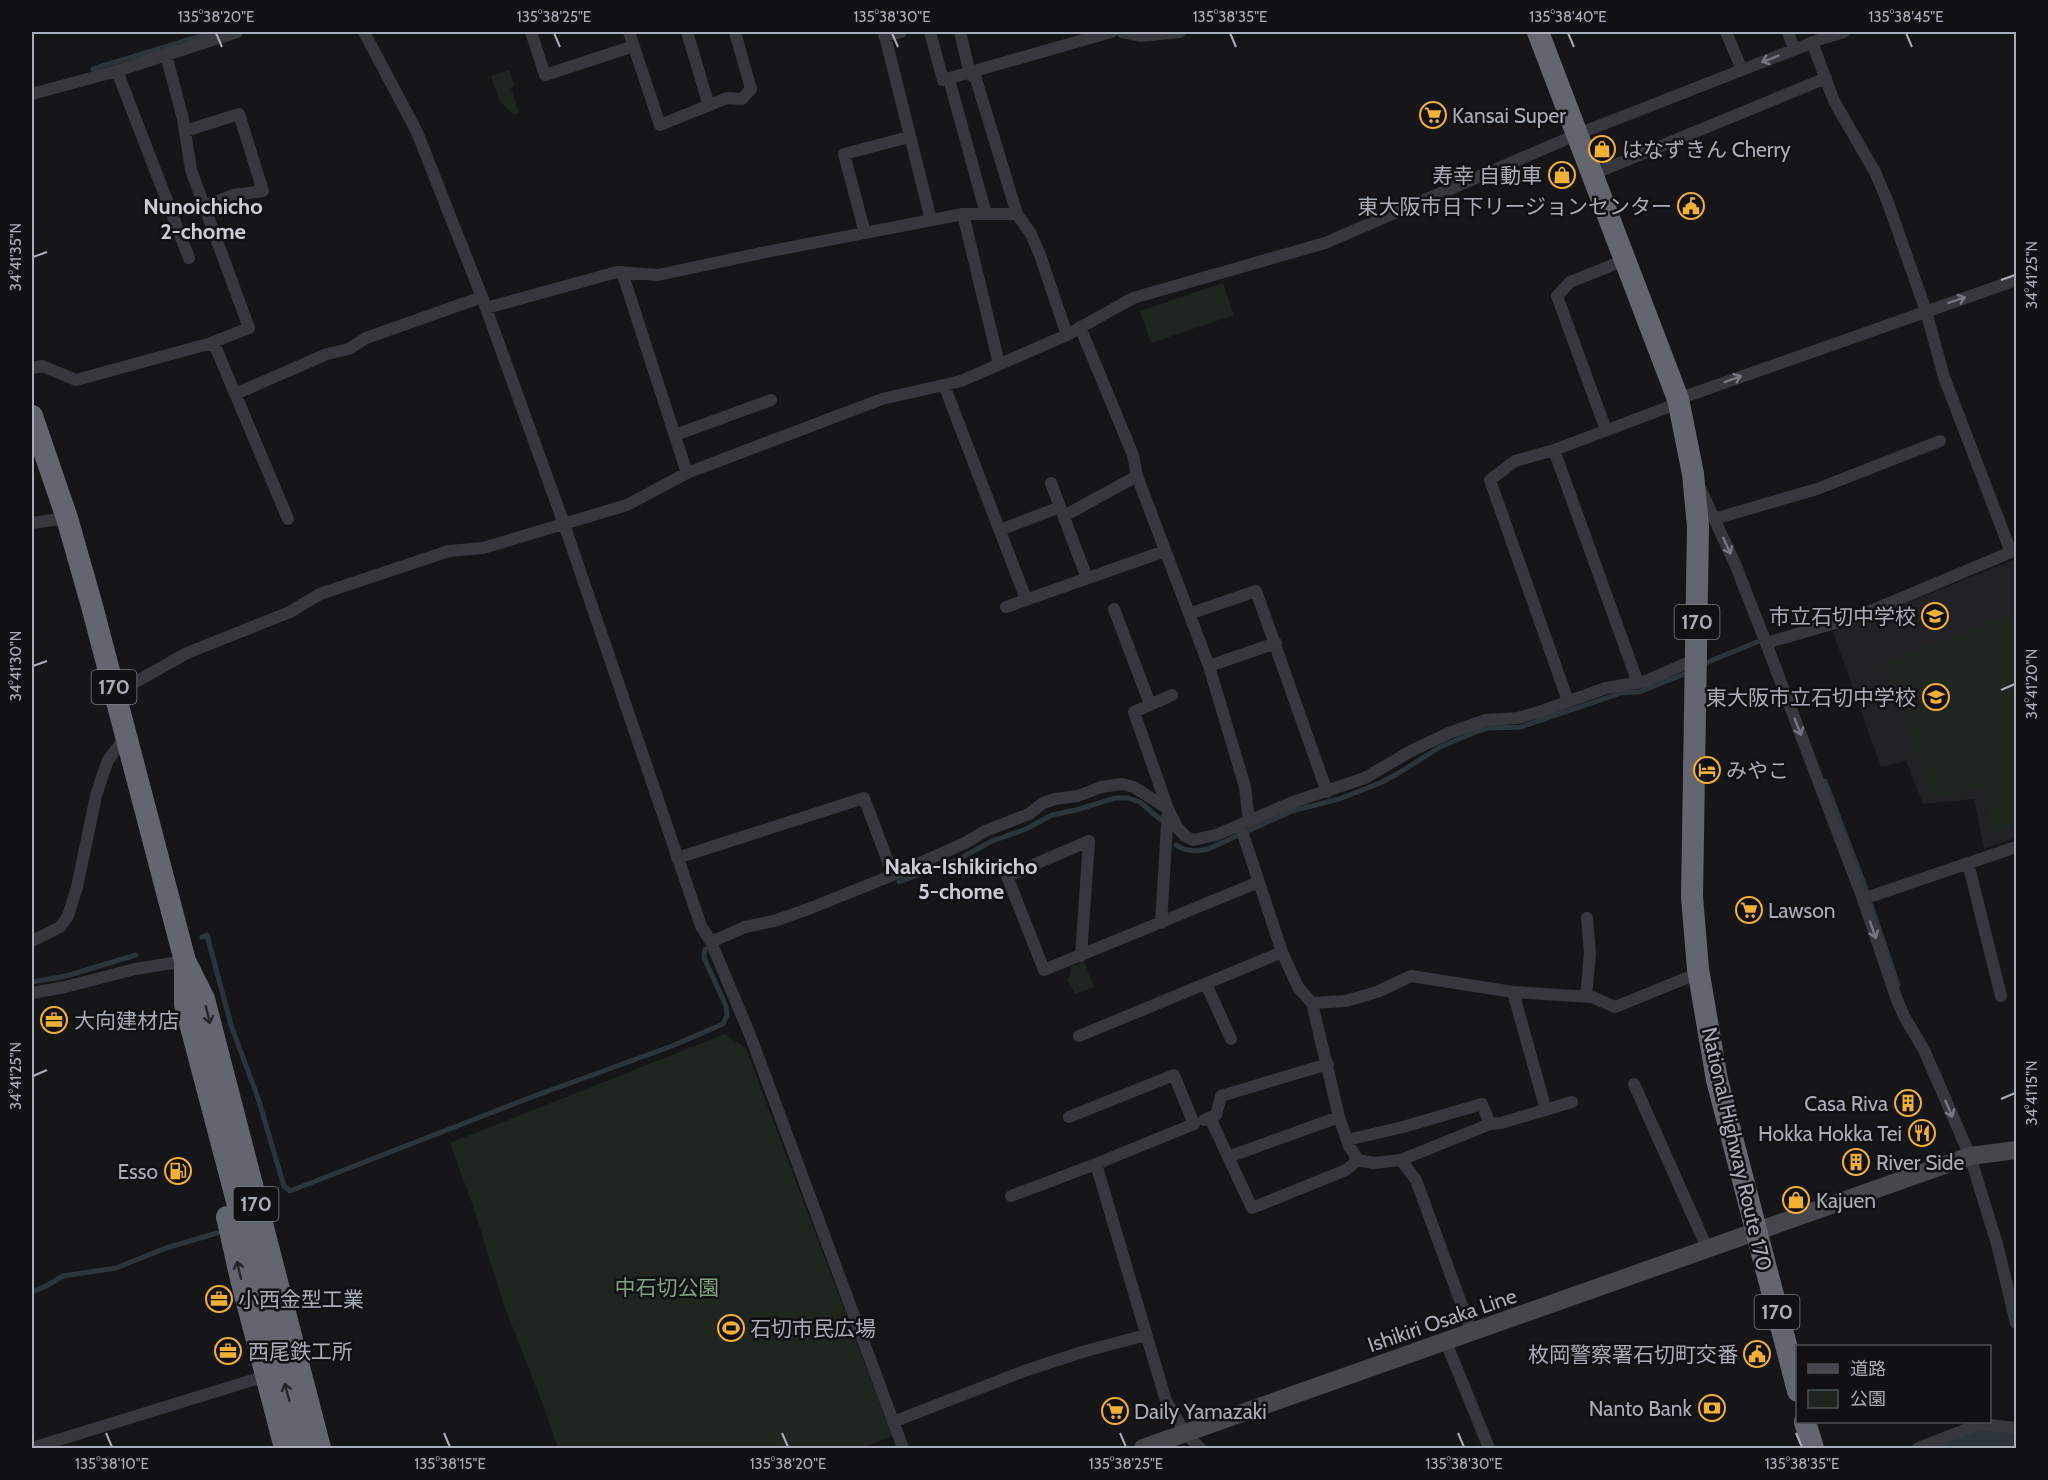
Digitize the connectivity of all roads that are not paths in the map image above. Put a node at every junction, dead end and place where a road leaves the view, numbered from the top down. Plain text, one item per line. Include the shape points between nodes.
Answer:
1 (237, 32) edge
2 (364, 32) edge
3 (531, 32) edge
4 (629, 32) edge
5 (687, 32) edge
6 (735, 32) edge
7 (901, 32) edge
8 (930, 32) edge
9 (960, 32) edge
10 (1111, 32) edge
11 (1122, 32) edge
12 (1180, 32) edge
13 (1538, 32) edge
14 (1726, 32) edge
15 (1788, 32) edge
16 (1844, 32) edge
17 (884, 34) edge
18 (1819, 37) edge
19 (634, 46) junction
20 (1794, 49) junction
21 (166, 55) junction
22 (117, 70) junction
23 (1742, 70) junction
24 (970, 74) junction
25 (1826, 78) junction
26 (949, 79) junction
27 (32, 92) edge
28 (709, 106) junction
29 (185, 131) junction
30 (1578, 134) junction
31 (909, 137) junction
32 (1593, 174) junction
33 (204, 206) junction
34 (963, 214) junction
35 (986, 214) junction
36 (1017, 214) junction
37 (931, 220) junction
38 (865, 233) junction
39 (189, 258) dead end
40 (1625, 260) junction
41 (622, 272) junction
42 (2016, 280) edge
43 (484, 302) junction
44 (1926, 311) junction
45 (1080, 327) junction
46 (1067, 335) junction
47 (207, 344) junction
48 (999, 364) junction
49 (32, 368) edge
50 (944, 385) junction
51 (235, 394) junction
52 (771, 400) dead end
53 (1679, 401) junction
54 (32, 416) edge
55 (1606, 430) junction
56 (675, 435) junction
57 (1940, 441) dead end
58 (1554, 450) junction
59 (687, 473) junction
60 (1693, 474) junction
61 (1137, 476) junction
62 (1051, 483) dead end
63 (1062, 512) junction
64 (67, 518) junction
65 (288, 519) dead end
66 (1714, 519) junction
67 (32, 524) edge
68 (564, 524) junction
69 (1000, 530) junction
70 (1165, 551) junction
71 (2014, 551) edge
72 (1087, 578) junction
73 (1026, 599) junction
74 (1006, 608) dead end
75 (1114, 609) dead end
76 (1189, 614) junction
77 (1276, 643) junction
78 (1766, 643) junction
79 (1696, 659) junction
80 (1209, 666) junction
81 (1638, 683) junction
82 (1172, 695) dead end
83 (118, 700) junction
84 (1568, 700) junction
85 (1150, 704) junction
86 (127, 737) junction
87 (1327, 792) junction
88 (1168, 809) junction
89 (1244, 828) junction
90 (2016, 847) edge
91 (677, 858) junction
92 (1968, 863) junction
93 (893, 875) junction
94 (1259, 882) junction
95 (1863, 899) junction
96 (1587, 918) dead end
97 (1161, 922) junction
98 (32, 940) edge
99 (711, 942) junction
100 (1282, 952) junction
101 (1081, 956) junction
102 (185, 961) junction
103 (1699, 973) junction
104 (1206, 984) junction
105 (1514, 992) junction
106 (32, 993) edge
107 (2001, 996) dead end
108 (1586, 997) junction
109 (1312, 1003) junction
110 (1079, 1036) dead end
111 (194, 1038) junction
112 (1231, 1039) dead end
113 (219, 1057) junction
114 (1328, 1064) junction
115 (1634, 1084) dead end
116 (1572, 1102) dead end
117 (1546, 1110) junction
118 (1069, 1117) dead end
119 (1339, 1117) junction
120 (1210, 1118) junction
121 (1194, 1124) junction
122 (1490, 1124) junction
123 (1347, 1140) junction
124 (2016, 1150) edge
125 (1970, 1156) junction
126 (1228, 1157) junction
127 (1358, 1160) junction
128 (1401, 1160) junction
129 (1096, 1164) junction
130 (1011, 1196) dead end
131 (1757, 1233) junction
132 (1708, 1250) junction
133 (2016, 1323) edge
134 (1472, 1333) junction
135 (1146, 1335) junction
136 (1446, 1342) junction
137 (266, 1376) junction
138 (1796, 1387) edge
139 (893, 1422) junction
140 (1806, 1423) edge
141 (2016, 1428) edge
142 (1186, 1434) junction
143 (32, 1448) edge
144 (285, 1449) edge
145 (302, 1449) edge
146 (320, 1449) edge
147 (335, 1449) edge
148 (903, 1449) edge
149 (1143, 1449) edge
150 (1200, 1449) edge
151 (1489, 1449) edge
152 (1812, 1449) edge
153 (1918, 1449) edge

1 - 21 street
2 - 43 street via 417,132
3 - 19 street via 545,75
4 - 19 street
5 - 28 street
6 - 28 street via 751,89 742,99 727,98
7 - 17 street
8 - 26 street via 943,80
9 - 24 street
10 - 24 street
11 - 12 street via 1140,36
13 - 30 highway, National Highway Route 170 / 170
14 - 23 street
15 - 20 street
16 - 18 street
17 - 31 street
18 - 20 street
18 - 25 street
19 - 28 street via 660,125
20 -> 23 street
21 - 22 street
21 - 29 street
22 - 27 street
22 - 39 street
23 - 30 street
24 - 26 street
24 - 36 street via 976,78
25 - 32 street
25 - 44 street via 1834,101 1875,172
26 - 35 street
29 - 33 street via 191,170
29 - 33 street via 239,114 263,190 232,195
30 - 32 highway, National Highway Route 170 / 170
30 - 45 street via 1326,243 1134,298
31 - 37 street
31 - 38 street via 844,154
32 - 40 highway, National Highway Route 170 / 170
33 - 47 street via 249,327
34 - 35 street
34 - 37 street
34 - 48 street
35 - 36 street
36 - 46 street via 1040,255
37 - 38 street
38 - 41 street via 658,275
40 - 53 highway, National Highway Route 170 / 170
40 - 55 street via 1570,282 1557,296
41 - 43 street
41 - 56 street
44 -> 42 street
43 - 51 street via 366,338 349,349 327,354
43 - 68 street
53 -> 44 street
44 - 71 street via 1944,377
45 - 46 street
45 - 61 street via 1133,455
46 - 48 street
47 - 49 street via 76,380 42,366
47 - 51 street via 215,346
48 - 50 street
50 - 59 street via 882,399
50 - 69 street
51 - 65 street
52 - 56 street
53 - 55 street
53 - 60 highway, National Highway Route 170 / 170
54 - 64 highway, 170
55 - 58 street
56 - 59 street
57 - 66 street via 1817,489
58 - 81 street
58 - 84 street via 1515,461 1490,480
59 - 68 street via 627,505
60 - 66 street
60 - 79 highway, National Highway Route 170 / 170 via 1698,526
61 - 63 street
61 - 70 street
62 - 63 street
63 - 69 street
63 - 72 street
64 - 67 street
64 - 83 highway, 170
66 -> 78 street
68 - 83 street via 483,548 449,551 320,594 290,612 187,653 132,684
68 - 91 street
69 - 73 street
70 - 72 street
70 - 76 street
71 - 78 street via 1856,617
72 - 73 street
73 - 74 street
75 - 85 street
76 - 77 street via 1256,591
76 - 80 street
77 - 80 street
77 - 87 street
78 -> 95 street
79 - 81 street
79 - 103 highway, National Highway Route 170 / 170 via 1692,897
80 - 89 street via 1245,787
81 - 84 street
82 - 85 street
83 - 86 highway, 170
84 - 87 street via 1518,718 1486,720 1449,733 1365,778
85 - 88 street via 1134,712
86 - 98 street via 108,760 99,787 68,916 60,927
86 - 102 highway, 170
87 - 89 street via 1293,802
88 - 89 street via 1177,827 1193,840
88 - 93 street via 1134,787 1101,787 1043,803
88 - 97 street
89 - 94 street
90 - 92 street
91 - 93 street via 864,798
91 - 99 street via 701,926
92 - 95 street
92 - 107 street
93 - 99 street
94 - 97 street
94 - 100 street
95 -> 125 street via 1897,1000 1924,1050
96 - 108 street via 1590,953
97 - 101 street
99 - 139 street via 750,1035
100 - 104 street
100 - 109 street via 1298,987
101 - 101 street via 1044,970 1007,876 1089,841
102 - 106 street
102 - 111 highway, 170 via 185,1004
102 -> 113 highway, 170 via 204,999
103 - 108 street via 1615,1008
103 - 131 highway, National Highway Route 170 / 170 via 1717,1080
104 - 110 street
104 - 112 street
105 - 108 street
105 - 109 street via 1411,976 1346,1001
105 - 117 street
109 - 114 street
137 -> 111 highway via 205,1130
145 -> 111 highway, 170
113 - 146 highway, 170
113 - 147 highway via 252,1136
114 - 119 street
114 - 120 street via 1221,1096 1216,1115
115 - 132 street
116 - 117 street
117 - 122 street
118 - 121 street via 1174,1075
119 - 123 street
119 - 126 street
120 - 121 street
120 - 126 street
121 - 129 street
122 - 123 street via 1482,1104
122 - 128 street
123 - 127 street
124 - 125 main road, Ishikiri Osaka Line
125 - 131 main road, Ishikiri Osaka Line
125 - 133 street
126 - 127 street via 1252,1208 1346,1170
127 - 128 street
128 - 134 street via 1416,1180
129 - 130 street
129 - 135 street
131 - 132 main road, Ishikiri Osaka Line
131 - 138 highway, National Highway Route 170 / 170
132 - 134 main road, Ishikiri Osaka Line
134 - 136 main road, Ishikiri Osaka Line
135 - 139 street via 1024,1371
135 - 142 street via 1166,1401
136 - 142 main road, Ishikiri Osaka Line
136 - 151 street
137 - 143 street
137 - 144 highway
139 - 148 street
140 - 152 highway
141 - 153 street via 1980,1424
142 - 149 main road, Ishikiri Osaka Line
142 - 150 street

